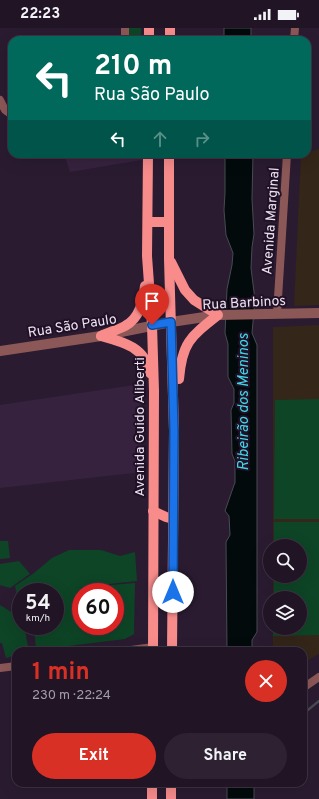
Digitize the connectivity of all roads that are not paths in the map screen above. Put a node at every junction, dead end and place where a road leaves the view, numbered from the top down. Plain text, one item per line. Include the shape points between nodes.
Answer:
1 (0, 100) edge
2 (8, 112) edge
3 (148, 158) edge
4 (170, 158) edge
5 (287, 158) edge
6 (148, 222) junction
7 (169, 222) junction
8 (147, 256) junction
9 (169, 259) junction
10 (319, 313) edge
11 (277, 314) junction
12 (220, 315) junction
13 (171, 322) junction
14 (152, 325) junction
15 (101, 336) junction
16 (0, 351) edge
17 (154, 391) junction
18 (174, 431) junction
19 (154, 511) junction
20 (174, 519) junction
21 (153, 647) edge
22 (172, 647) edge
23 (12, 666) edge
24 (0, 668) edge
25 (319, 677) edge
26 (307, 685) edge
27 (152, 787) edge
28 (172, 787) edge
29 (152, 799) edge
30 (171, 799) edge

1 - 2 street
3 - 6 main road, Avenida Guido Aliberti
4 - 7 main road
5 - 11 street, Avenida Marginal
6 - 7 main road
6 - 8 main road, Avenida Guido Aliberti
7 - 9 main road
8 - 14 main road, Avenida Guido Aliberti
8 - 15 main road via 144,297 140,310 126,325
9 - 12 main road via 185,290 194,300
9 - 13 main road
10 - 11 street, Rua Barbinos
11 - 12 street, Rua Barbinos
12 - 13 street, Rua Barbinos
12 - 18 main road via 198,330 183,351
13 - 14 street, Rua São Paulo
13 - 18 main road
14 - 15 street, Rua São Paulo
14 - 17 main road, Avenida Guido Aliberti
15 - 16 street, Rua São Paulo
15 - 17 main road via 124,342 143,357 149,368
17 - 19 main road, Avenida Guido Aliberti
18 - 20 main road
19 - 20 main road
19 - 21 main road, Avenida Guido Aliberti
20 - 22 main road
23 - 24 street
25 - 26 street
27 - 29 main road
28 - 30 main road

